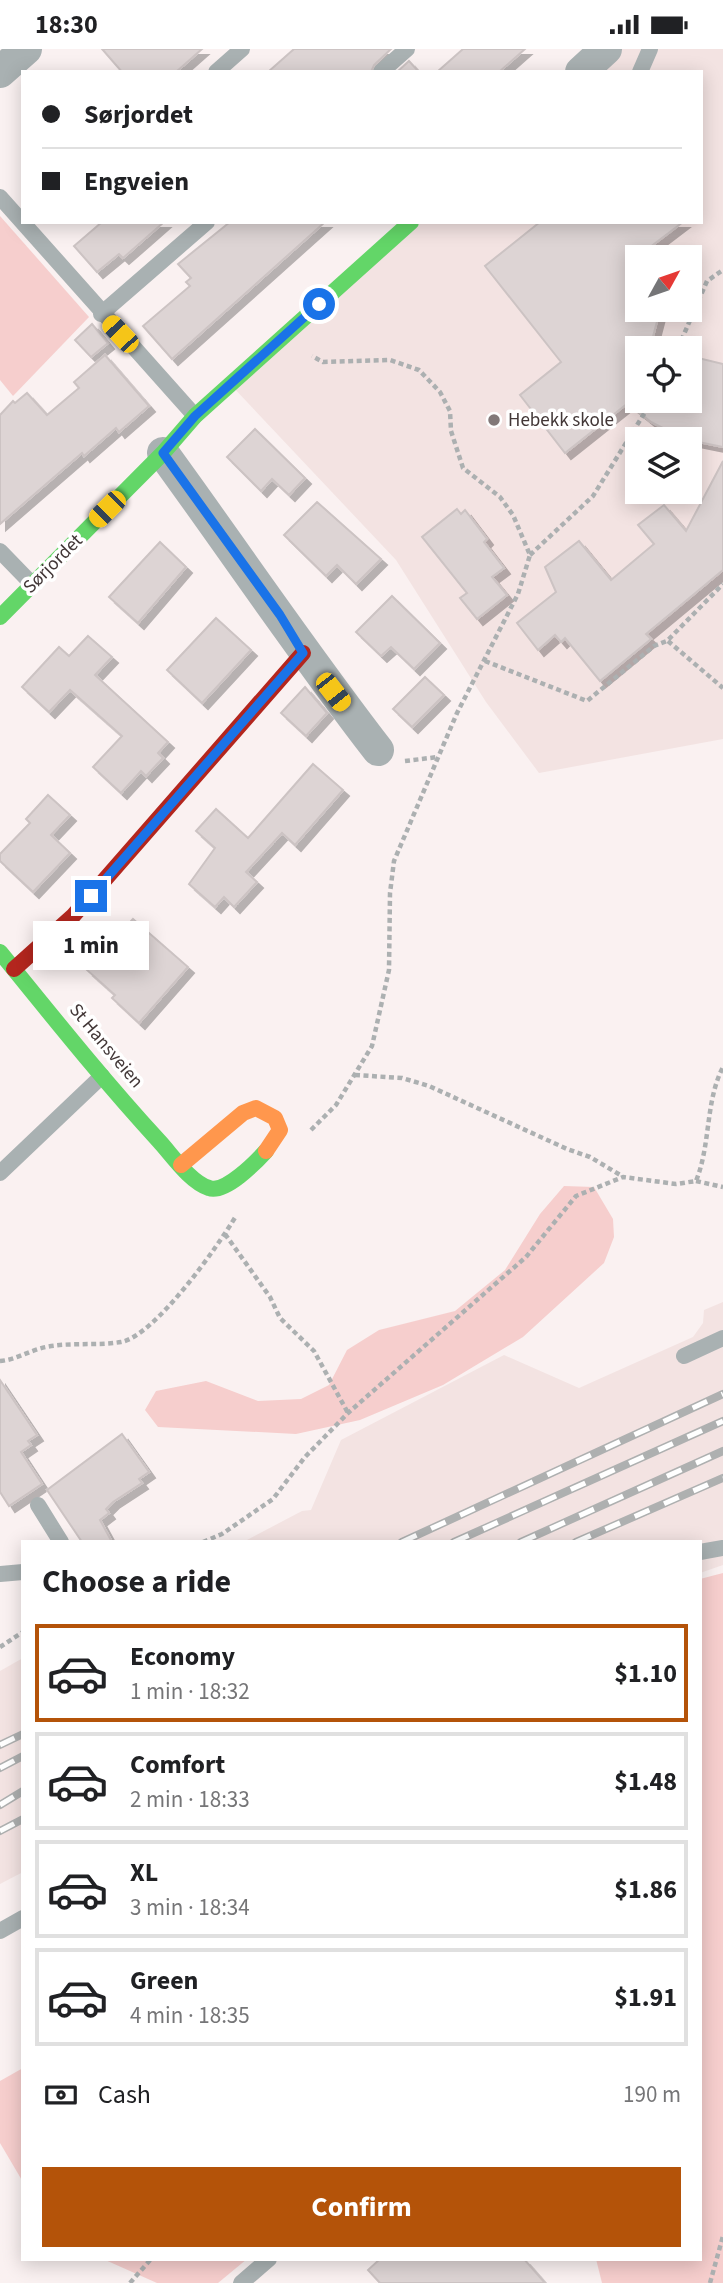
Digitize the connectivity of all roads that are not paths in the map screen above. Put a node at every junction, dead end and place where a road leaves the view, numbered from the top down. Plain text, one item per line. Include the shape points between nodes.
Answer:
1 (26, 49) edge
2 (242, 49) edge
3 (407, 49) edge
4 (607, 49) edge
5 (650, 49) edge
6 (218, 70) edge
7 (383, 70) edge
8 (583, 70) edge
9 (641, 70) edge
10 (0, 72) edge
11 (0, 197) edge
12 (21, 214) edge
13 (205, 224) edge
14 (409, 224) edge
15 (37, 227) edge
16 (101, 314) junction
17 (195, 416) junction
18 (163, 453) junction
19 (0, 551) edge
20 (32, 584) junction
21 (0, 617) edge
22 (303, 653) junction
23 (378, 750) dead end
24 (0, 952) edge
25 (14, 969) junction
26 (103, 1076) junction
27 (181, 1165) junction
28 (0, 1173) edge
29 (723, 1338) edge
30 (684, 1356) dead end
31 (38, 1504) dead end
32 (60, 1540) edge
33 (723, 1548) edge
34 (702, 1552) edge
35 (21, 1572) edge
36 (0, 1574) edge
37 (21, 1919) edge
38 (0, 1931) edge
39 (267, 2261) edge
40 (240, 2283) edge

1 - 10 street
2 - 6 lane
3 - 7 lane
4 - 8 street
5 - 9 lane
11 - 12 lane
13 - 16 lane
14 - 17 street, Sørjordet
15 - 16 lane
16 - 17 lane
17 - 18 street, Sørjordet
18 - 20 street, Sørjordet
18 - 22 street
19 - 20 lane
20 - 21 street, Sørjordet
22 - 23 street
22 - 25 street via 73,916
24 - 25 street, St Hansveien
25 - 26 street, St Hansveien
26 - 27 street, St Hansveien
26 - 28 lane
27 - 27 street, St Hansveien via 243,1114 256,1108 275,1118 280,1130 271,1147 221,1188 197,1183
29 - 30 lane
31 - 32 lane
33 - 34 lane
35 - 36 lane
37 - 38 lane
39 - 40 lane

